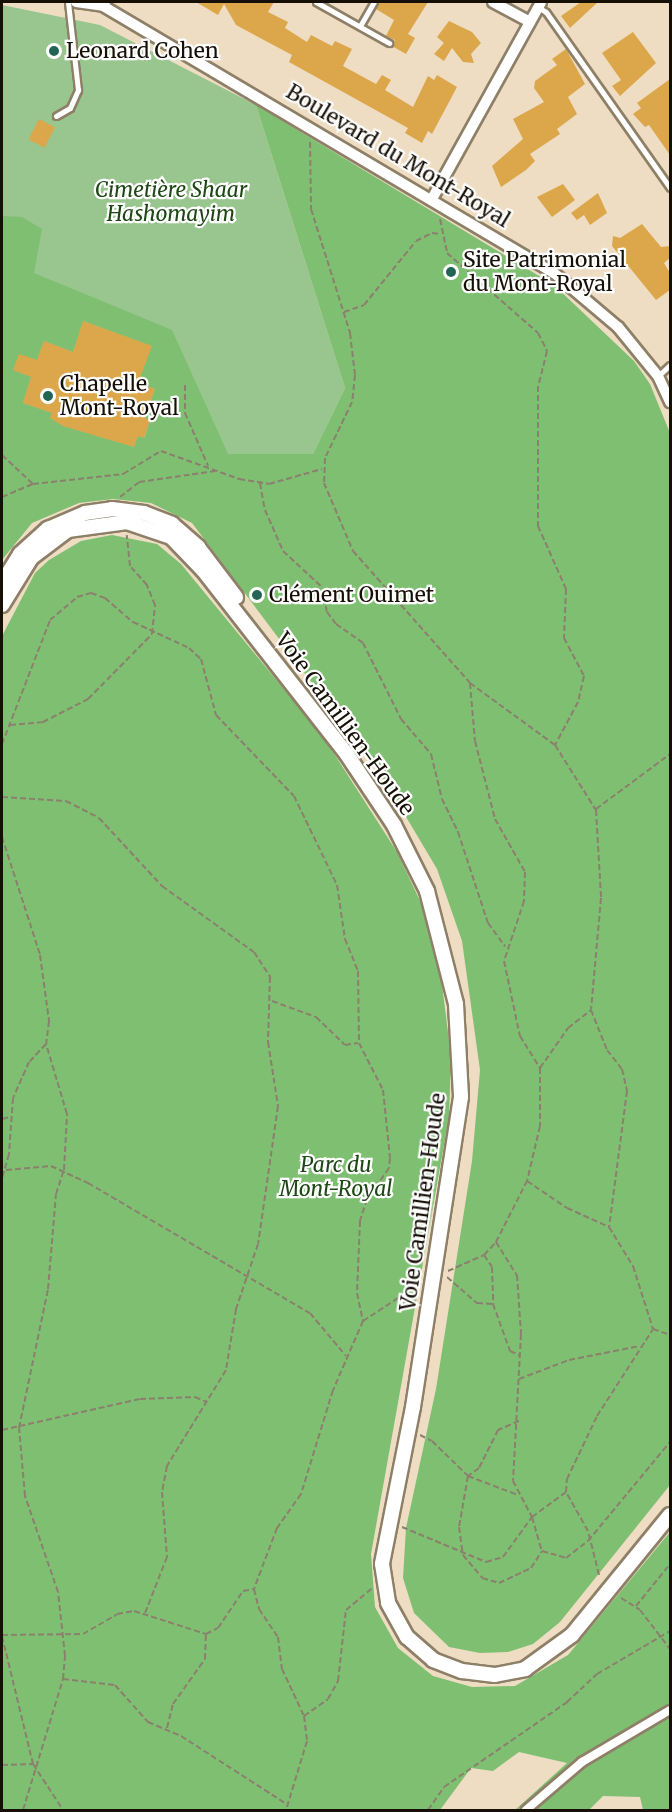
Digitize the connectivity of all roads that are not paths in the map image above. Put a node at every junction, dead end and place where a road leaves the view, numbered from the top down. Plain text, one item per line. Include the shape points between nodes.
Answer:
1 (68, 2) edge
2 (76, 2) edge
3 (316, 2) edge
4 (374, 2) edge
5 (493, 2) edge
6 (104, 4) edge
7 (539, 4) edge
8 (530, 22) junction
9 (360, 26) junction
10 (389, 42) dead end
11 (56, 116) dead end
12 (670, 188) edge
13 (432, 199) junction
14 (670, 365) edge
15 (658, 376) junction
16 (670, 402) edge
17 (2, 583) edge
18 (2, 605) edge
19 (438, 1275) junction
20 (670, 1502) edge
21 (670, 1515) edge
22 (670, 1710) edge
23 (526, 1810) edge

1 - 11 lane via 78,90 70,108
2 - 6 street
3 - 9 lane
4 - 9 lane
5 - 8 street
6 - 13 street, Boulevard du Mont-Royal
7 - 8 street
7 - 12 lane
8 - 13 street
9 - 10 lane
13 - 15 street, Boulevard du Mont-Royal via 554,273 618,327
14 - 15 lane
15 - 16 street, Boulevard du Mont-Royal
17 - 19 street, Voie Camillien-Houde via 20,554 48,529 85,513 112,509 160,518 198,547 381,792 424,867 451,946 467,1048 466,1119
18 - 19 street, Voie Camillien-Houde via 23,568 59,535 95,523 127,522 171,537 203,570 374,793 427,891 456,1004 462,1082
19 - 20 street, Voie Camillien-Houde via 390,1574 407,1623 443,1655 500,1666 531,1657 564,1633
19 - 21 street, Voie Camillien-Houde via 384,1549 383,1583 402,1629 433,1660 471,1674 515,1672 561,1647
22 - 23 street via 582,1762

